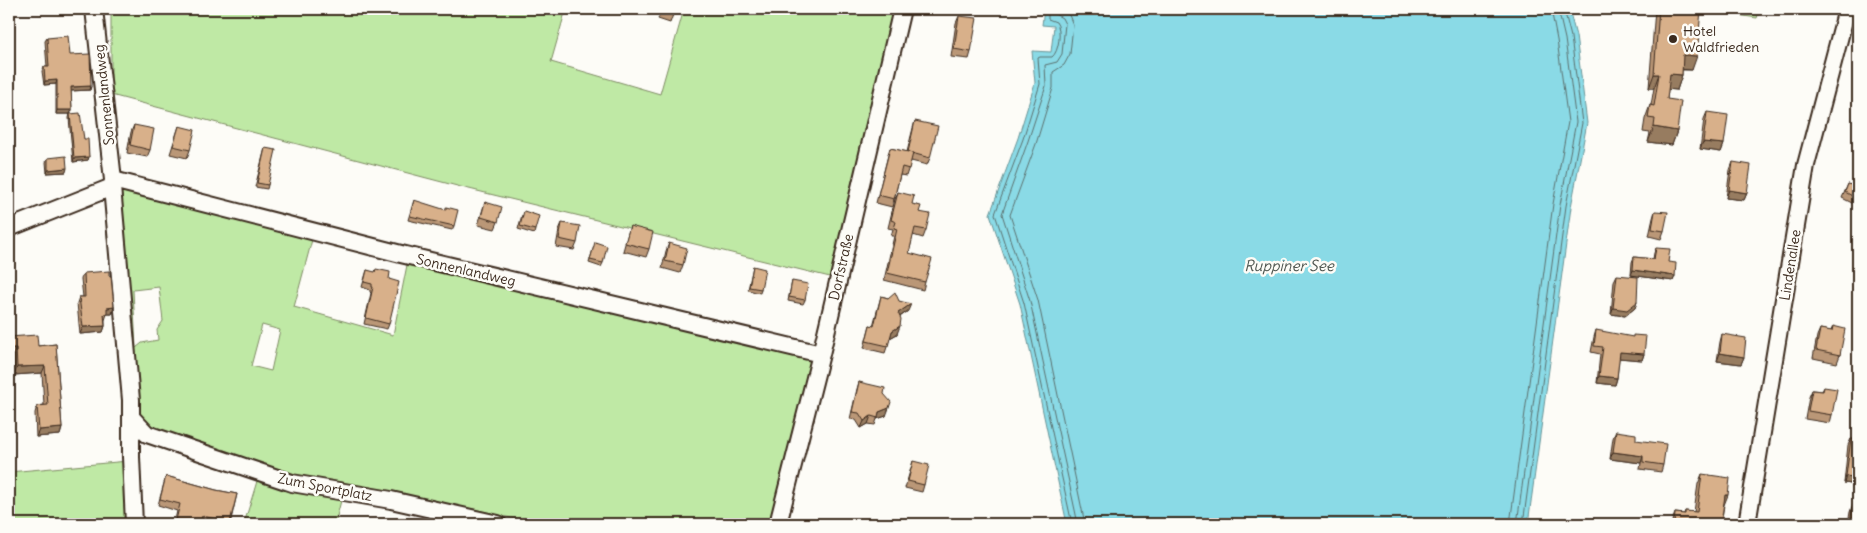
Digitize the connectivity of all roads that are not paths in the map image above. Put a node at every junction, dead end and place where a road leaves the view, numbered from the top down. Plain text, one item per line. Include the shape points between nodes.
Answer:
1 (94, 9) edge
2 (902, 9) edge
3 (1847, 9) edge
4 (112, 184) junction
5 (9, 228) edge
6 (821, 354) junction
7 (132, 418) junction
8 (134, 524) edge
9 (498, 524) edge
10 (778, 524) edge
11 (1747, 524) edge

1 - 4 street, Sonnenlandweg
2 - 6 street, Dorfstraße
3 - 11 street, Lindenallee via 1806,165
4 - 5 street
4 - 6 street, Sonnenlandweg
4 - 7 street, Sonnenlandweg
6 - 10 street, Dorfstraße
7 - 8 street
7 - 9 street, Zum Sportplatz via 147,434 292,483 391,500

